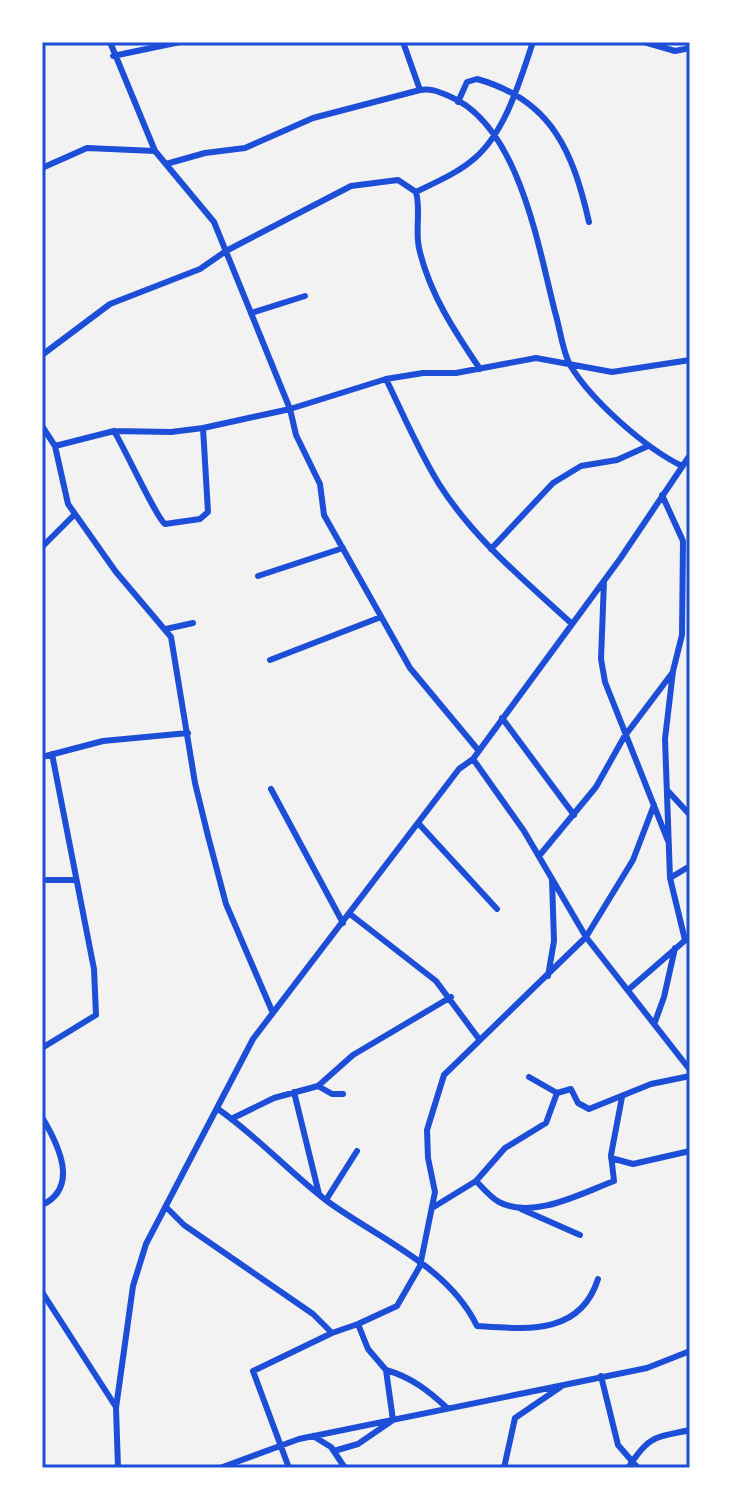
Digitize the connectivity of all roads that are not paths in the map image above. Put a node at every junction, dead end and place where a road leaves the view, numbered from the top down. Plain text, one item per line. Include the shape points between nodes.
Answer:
1 (110, 42) edge
2 (180, 42) edge
3 (403, 42) edge
4 (534, 42) edge
5 (584, 42) edge
6 (616, 42) edge
7 (644, 42) edge
8 (690, 48) edge
9 (113, 56) junction
10 (420, 90) junction
11 (514, 94) junction
12 (459, 101) junction
13 (493, 135) junction
14 (155, 151) junction
15 (166, 164) junction
16 (42, 168) edge
17 (416, 192) junction
18 (589, 222) dead end
19 (226, 251) junction
20 (305, 296) dead end
21 (251, 313) junction
22 (42, 355) edge
23 (690, 360) edge
24 (569, 363) junction
25 (480, 369) junction
26 (386, 379) junction
27 (290, 409) junction
28 (42, 426) edge
29 (203, 428) junction
30 (114, 431) junction
31 (55, 446) junction
32 (648, 446) junction
33 (690, 455) edge
34 (682, 466) junction
35 (662, 495) junction
36 (75, 514) junction
37 (42, 547) edge
38 (343, 548) junction
39 (491, 549) junction
40 (258, 576) dead end
41 (604, 581) junction
42 (381, 617) junction
43 (193, 623) dead end
44 (571, 623) junction
45 (166, 629) junction
46 (270, 660) dead end
47 (673, 671) junction
48 (502, 718) junction
49 (188, 733) junction
50 (624, 737) junction
51 (479, 751) junction
52 (52, 754) junction
53 (42, 757) edge
54 (473, 759) junction
55 (271, 789) dead end
56 (667, 790) junction
57 (654, 805) junction
58 (574, 815) junction
59 (690, 815) edge
60 (419, 824) junction
61 (669, 844) junction
62 (539, 856) junction
63 (690, 866) edge
64 (552, 876) junction
65 (670, 878) junction
66 (42, 880) edge
67 (76, 880) junction
68 (497, 909) dead end
69 (350, 914) junction
70 (343, 923) junction
71 (586, 937) junction
72 (687, 938) edge
73 (675, 947) junction
74 (548, 976) junction
75 (628, 990) junction
76 (451, 997) junction
77 (272, 1011) junction
78 (655, 1022) junction
79 (479, 1039) junction
80 (42, 1048) edge
81 (690, 1070) edge
82 (690, 1076) edge
83 (529, 1077) dead end
84 (318, 1086) junction
85 (294, 1092) junction
86 (557, 1093) junction
87 (343, 1094) dead end
88 (622, 1097) junction
89 (218, 1109) junction
90 (42, 1117) edge
91 (231, 1119) junction
92 (357, 1151) dead end
93 (690, 1151) edge
94 (611, 1158) junction
95 (476, 1181) junction
96 (319, 1194) junction
97 (326, 1200) junction
98 (42, 1205) edge
99 (167, 1208) junction
100 (519, 1208) junction
101 (431, 1209) junction
102 (580, 1235) dead end
103 (420, 1266) junction
104 (598, 1279) dead end
105 (42, 1292) edge
106 (358, 1324) junction
107 (332, 1333) junction
108 (690, 1351) edge
109 (386, 1370) junction
110 (601, 1376) junction
111 (565, 1384) junction
112 (116, 1408) junction
113 (447, 1408) junction
114 (393, 1420) junction
115 (690, 1430) edge
116 (313, 1436) junction
117 (283, 1444) junction
118 (334, 1451) junction
119 (630, 1465) edge
120 (118, 1468) edge
121 (220, 1468) edge
122 (289, 1468) edge
123 (345, 1468) edge
124 (504, 1468) edge
125 (638, 1468) edge

1 - 9 street
2 - 9 street
3 - 10 street
4 - 11 street
5 - 6 street
7 - 8 street via 675,51
9 - 14 street
10 - 12 street
10 - 15 street via 313,118 245,148
11 - 12 street via 477,79 467,82
11 - 13 street
11 - 18 street via 533,106 565,145
12 - 13 street via 473,108
13 - 17 street via 467,165
13 - 24 street via 528,208
14 - 15 street
14 - 16 street via 87,148
15 - 19 street via 204,207
17 - 19 street via 398,180 361,182
17 - 25 street via 418,244 426,270 453,329
19 - 21 street
19 - 22 street via 200,269 110,304
20 - 21 street
21 - 27 street
23 - 24 street via 612,372
24 - 25 street via 536,358
24 - 32 street
25 - 26 street
26 - 27 street
26 - 39 street via 438,483
27 - 29 street
27 - 38 street via 296,435 320,484 324,515
28 - 31 street
29 - 30 street
29 - 30 street via 208,512 200,519 165,524
30 - 31 street
31 - 36 street
32 - 34 street
32 - 39 street via 617,460 581,466 553,483
33 - 34 street
34 - 35 street
35 - 41 street
35 - 47 street via 683,541 682,635
36 - 37 street
36 - 45 street
38 - 40 street
38 - 42 street
39 - 44 street
41 - 44 street
41 - 50 street via 601,659
42 - 46 street
42 - 51 street via 410,668
43 - 45 street
44 - 48 street
45 - 49 street
47 - 50 street
47 - 56 street via 665,739
48 - 51 street
48 - 58 street
49 - 52 street via 103,741
49 - 77 street via 200,806 226,904
50 - 57 street
50 - 58 street
51 - 54 street
52 - 53 street
52 - 67 street
54 - 60 street via 459,769
54 - 62 street
55 - 70 street
56 - 59 street
56 - 61 street
57 - 61 street
57 - 71 street via 633,860
58 - 62 street
60 - 68 street
60 - 69 street
61 - 65 street
62 - 64 street
63 - 65 street
64 - 71 street
64 - 74 street via 554,941
65 - 72 street
66 - 67 street
67 - 80 street via 94,969 96,1015
69 - 70 street
69 - 76 street
70 - 77 street
71 - 74 street
71 - 75 street
72 - 73 street
73 - 75 street
73 - 78 street
74 - 79 street
75 - 78 street
76 - 79 street
76 - 84 street via 353,1055
77 - 89 street
78 - 81 street
79 - 101 street via 444,1075 427,1130 435,1192
82 - 88 street
83 - 86 street
84 - 85 street
84 - 87 street
85 - 91 street
85 - 96 street
86 - 88 street via 571,1089 578,1103 589,1109
86 - 95 street via 546,1123 505,1148
88 - 94 street
89 - 91 street
89 - 99 street
90 - 98 street via 64,1173 63,1187
91 - 96 street
92 - 97 street
93 - 94 street via 633,1164
94 - 100 street via 614,1181 558,1202
95 - 100 street via 498,1202
95 - 101 street
96 - 97 street
97 - 103 street
99 - 107 street
99 - 112 street via 138,1264
100 - 102 street
101 - 103 street
103 - 104 street via 457,1292 477,1326 485,1327 554,1327 586,1303
103 - 106 street via 397,1306
105 - 112 street
106 - 107 street
106 - 109 street via 368,1349
107 - 117 street via 253,1371
108 - 110 street via 647,1368
109 - 113 street via 428,1390
109 - 114 street
110 - 111 street
110 - 119 street via 618,1445
111 - 113 street
111 - 124 street via 515,1418
112 - 120 street
113 - 114 street
114 - 116 street
114 - 118 street via 358,1444
115 - 119 street via 656,1436 642,1445
116 - 117 street
116 - 118 street
117 - 121 street
117 - 122 street
118 - 123 street
119 - 125 street

